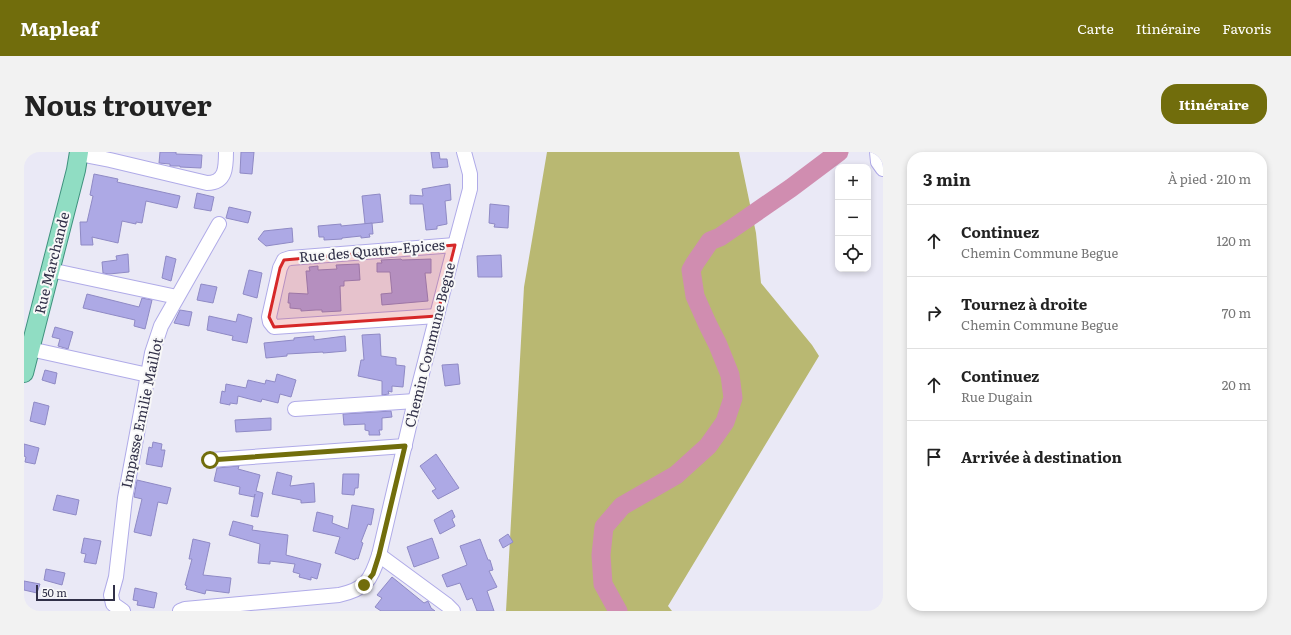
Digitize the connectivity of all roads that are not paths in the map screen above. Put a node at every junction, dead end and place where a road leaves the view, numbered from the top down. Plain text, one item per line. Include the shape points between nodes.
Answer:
1 (128, 152) edge
2 (226, 152) edge
3 (464, 152) edge
4 (877, 152) edge
5 (79, 153) edge
6 (110, 160) junction
7 (883, 169) edge
8 (218, 224) dead end
9 (455, 245) junction
10 (50, 270) junction
11 (177, 297) junction
12 (437, 316) junction
13 (30, 349) junction
14 (24, 373) edge
15 (148, 375) junction
16 (415, 401) junction
17 (295, 409) dead end
18 (405, 446) junction
19 (210, 460) dead end
20 (379, 555) junction
21 (245, 608) edge
22 (123, 611) edge
23 (180, 611) edge
24 (453, 611) edge

1 - 6 street
2 - 6 street via 226,168 219,180 213,183
3 - 9 street, Chemin Commune Begue via 470,174 470,190
4 - 7 street via 878,162
5 - 6 street
5 - 10 main road, Rue Marchande
8 - 11 street, Impasse Emilie Maillot
9 - 12 street, Chemin Commune Begue
9 - 12 street, Rue des Quatre-Epices via 284,260 269,317 274,327
10 - 11 street
10 - 13 main road, Rue Marchande
11 - 15 street, Impasse Emilie Maillot via 156,339
12 - 16 street, Chemin Commune Begue
13 - 14 main road, Rue Marchande
13 - 15 street
15 - 22 street, Impasse Emilie Maillot via 125,498 116,577 111,595 114,604
16 - 17 street
16 - 18 street, Chemin Commune Begue
18 - 19 street, Chemin Commune Begue
18 - 20 street, Chemin Commune Begue
20 - 21 street, Chemin Commune Begue via 373,574 364,585 353,592
20 - 24 street
21 - 23 street, Chemin Commune Begue

